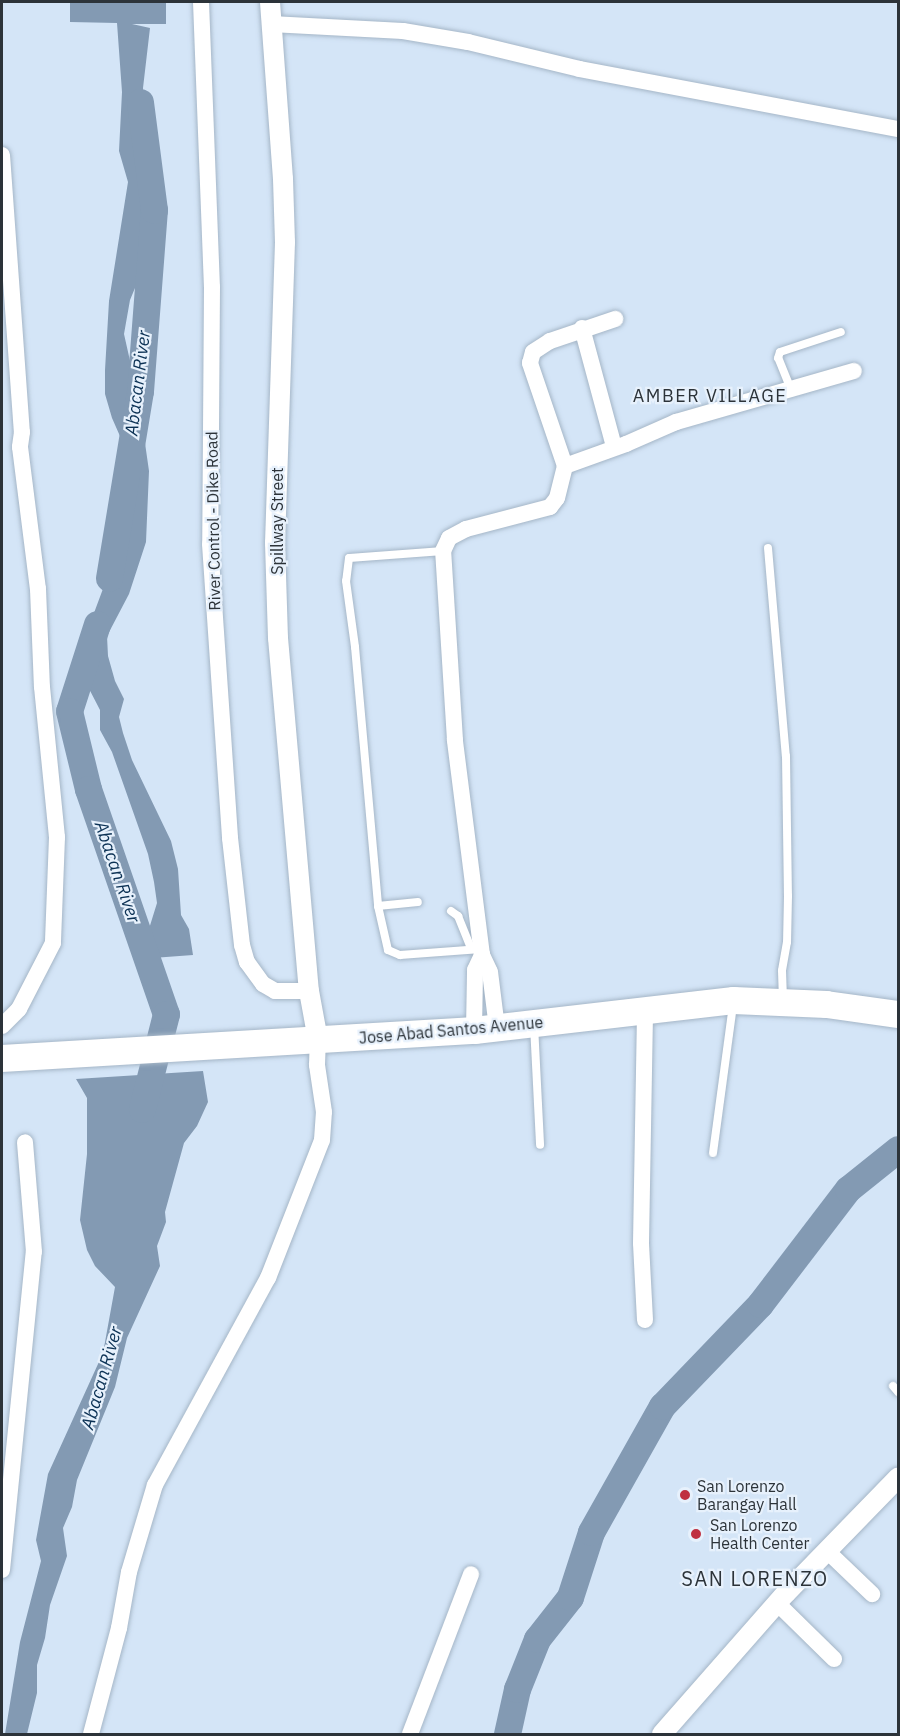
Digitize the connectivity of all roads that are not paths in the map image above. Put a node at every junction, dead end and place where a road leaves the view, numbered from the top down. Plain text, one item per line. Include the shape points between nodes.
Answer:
1 (201, 2) edge
2 (270, 2) edge
3 (271, 24) junction
4 (898, 129) edge
5 (2, 155) edge
6 (615, 319) dead end
7 (582, 328) junction
8 (841, 332) dead end
9 (854, 371) dead end
10 (790, 387) junction
11 (614, 447) junction
12 (565, 466) junction
13 (768, 548) dead end
14 (443, 551) junction
15 (418, 902) dead end
16 (378, 906) junction
17 (451, 911) dead end
18 (478, 951) junction
19 (309, 991) junction
20 (733, 1000) junction
21 (783, 1001) junction
22 (645, 1009) junction
23 (898, 1014) edge
24 (534, 1023) junction
25 (2, 1026) edge
26 (485, 1029) junction
27 (310, 1040) junction
28 (2, 1058) edge
29 (25, 1142) dead end
30 (540, 1145) dead end
31 (713, 1153) dead end
32 (645, 1320) dead end
33 (898, 1478) edge
34 (826, 1550) junction
35 (2, 1570) edge
36 (471, 1574) dead end
37 (872, 1594) dead end
38 (777, 1603) junction
39 (834, 1659) dead end
40 (91, 1734) edge
41 (410, 1734) edge
42 (662, 1734) edge

1 - 19 street, River Control - Dike Road via 212,277 210,544 230,838 247,963 263,984 276,991
2 - 3 street, Spillway Street
3 - 4 street via 404,31 579,69
3 - 19 street, Spillway Street via 285,242 275,543 278,638
5 - 25 street via 20,447 38,589 42,687 57,837 53,943 19,1009
6 - 7 street
7 - 11 street
7 - 12 street via 550,340 532,352 530,363
8 - 10 lane via 780,352 778,358
9 - 10 street
10 - 11 street via 676,422
11 - 12 street
12 - 14 street via 562,487 550,507 465,529 449,538
13 - 21 lane via 786,756 788,942 782,971
14 - 16 lane via 350,558 346,566
14 - 18 street via 455,740
15 - 16 lane
16 - 18 lane via 388,950 399,955
17 - 18 lane via 458,916
18 - 26 street via 489,972
19 - 27 street, Spillway Street
20 - 21 highway, Jose Abad Santos Avenue
20 - 22 highway, Jose Abad Santos Avenue
20 - 31 lane
21 - 23 highway, Jose Abad Santos Avenue
22 - 24 highway, Jose Abad Santos Avenue
22 - 32 street via 641,1243
24 - 26 highway, Jose Abad Santos Avenue
24 - 30 lane
26 - 27 highway, Jose Abad Santos Avenue
27 - 28 highway, Jose Abad Santos Avenue
27 - 40 street via 324,1112 322,1140 268,1278 155,1485 129,1572 119,1628
29 - 35 street via 34,1252
33 - 34 street
34 - 37 street
34 - 38 street
36 - 41 street
38 - 39 street
38 - 42 street

